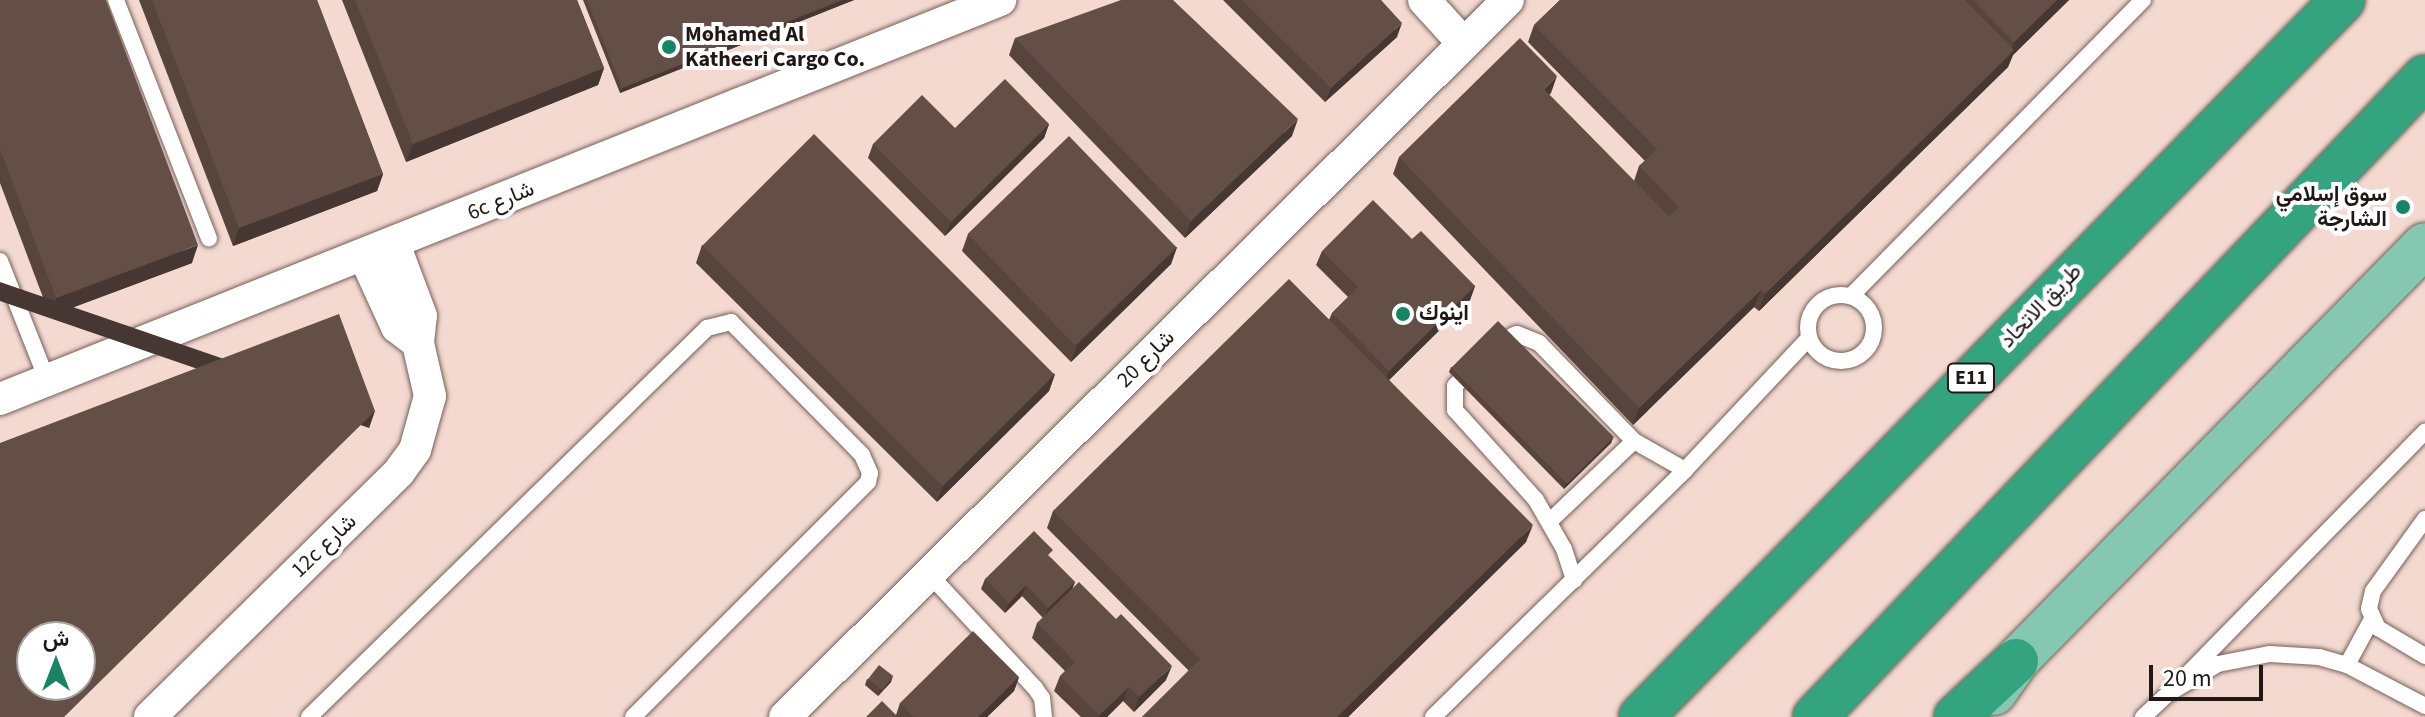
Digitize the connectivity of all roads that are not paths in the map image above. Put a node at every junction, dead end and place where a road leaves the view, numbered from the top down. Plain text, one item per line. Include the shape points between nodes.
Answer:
1 (116, 0) edge
2 (1000, 0) edge
3 (1424, 0) edge
4 (1454, 0) edge
5 (1508, 0) edge
6 (2143, 0) edge
7 (2343, 0) edge
8 (2309, 19) edge
9 (1473, 35) junction
10 (2425, 77) edge
11 (209, 239) dead end
12 (394, 244) junction
13 (2425, 245) edge
14 (364, 255) junction
15 (0, 261) edge
16 (1851, 296) junction
17 (1809, 338) junction
18 (418, 343) junction
19 (47, 380) junction
20 (0, 399) edge
21 (2425, 432) edge
22 (1634, 441) junction
23 (1685, 470) junction
24 (2425, 519) edge
25 (1550, 521) junction
26 (929, 574) junction
27 (1574, 580) junction
28 (2372, 619) junction
29 (2425, 656) edge
30 (2016, 661) junction
31 (2347, 665) junction
32 (2169, 693) junction
33 (2425, 706) edge
34 (150, 717) edge
35 (309, 717) edge
36 (633, 717) edge
37 (785, 717) edge
38 (1044, 717) edge
39 (1433, 717) edge
40 (1641, 717) edge
41 (1815, 717) edge
42 (1956, 717) edge
43 (1978, 717) edge
44 (2143, 717) edge

1 - 11 lane
2 - 12 street, 6c شارع
3 - 9 street
4 - 9 street
5 - 9 street, شارع 20
6 - 16 lane
7 - 8 highway, طريق الاتحاد / E11
8 - 40 highway, طريق الاتحاد / E11
9 - 26 street, شارع 20
10 - 41 highway
12 - 14 street, 6c شارع
12 - 18 street, 12c شارع via 421,316
13 - 30 main road
14 - 18 street via 397,327
14 - 19 street, 6c شارع
15 - 19 lane
16 - 17 lane via 1839,295 1818,305 1811,315
16 - 17 lane via 1874,320 1866,352 1834,361 1815,349
17 - 23 lane
18 - 34 street, 12c شارع via 430,396 426,424 407,461
19 - 20 street, 6c شارع
21 - 32 lane
22 - 23 lane
22 - 25 lane
22 - 25 lane via 1539,343 1517,334 1496,343 1455,386 1455,410
23 - 27 lane
24 - 28 lane via 2373,591
25 - 27 lane
26 - 37 street, شارع 20
26 - 38 lane via 1035,688
27 - 39 lane
28 - 29 lane
28 - 31 lane
30 - 42 highway
30 - 43 main road
31 - 32 lane via 2295,654 2245,657 2218,664
31 - 33 lane
32 - 44 lane
35 - 36 lane via 707,328 731,322 862,455 870,473 862,491

